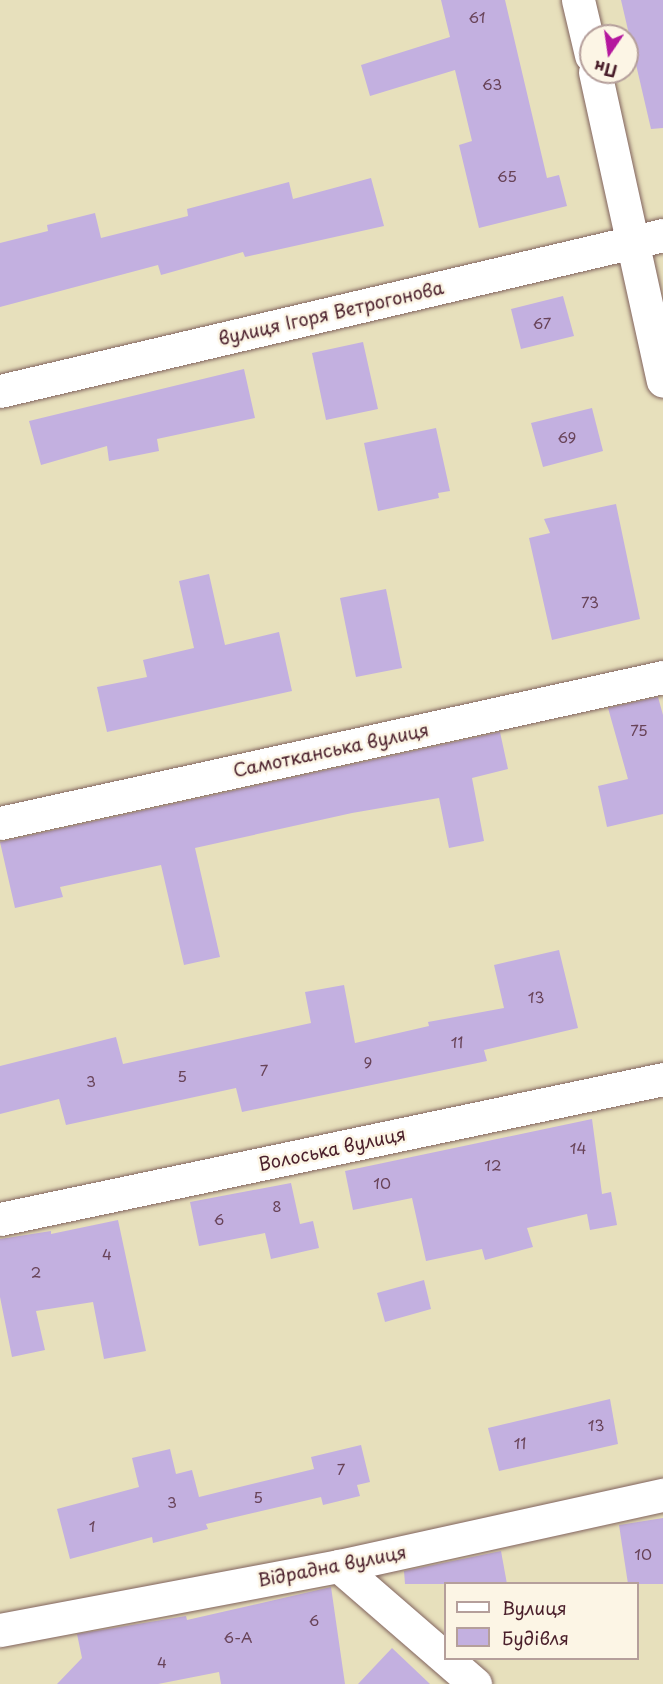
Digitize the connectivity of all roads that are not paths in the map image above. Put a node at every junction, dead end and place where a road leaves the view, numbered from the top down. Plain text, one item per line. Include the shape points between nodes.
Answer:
1 (578, 0) edge
2 (584, 24) edge
3 (599, 84) edge
4 (649, 239) edge
5 (663, 381) edge
6 (0, 391) edge
7 (663, 678) edge
8 (0, 824) edge
9 (663, 1079) edge
10 (0, 1219) edge
11 (663, 1495) edge
12 (339, 1566) junction
13 (0, 1630) edge
14 (444, 1658) edge
15 (447, 1660) edge
16 (474, 1684) edge

1 - 2 street
3 - 4 street
4 - 5 street
4 - 6 street, вулиця Ігоря Ветрогонова
7 - 8 street, Самотканська вулиця
9 - 10 street, Волоська вулиця
11 - 12 street, Відрадна вулиця
12 - 13 street, Відрадна вулиця
12 - 14 street
15 - 16 street

